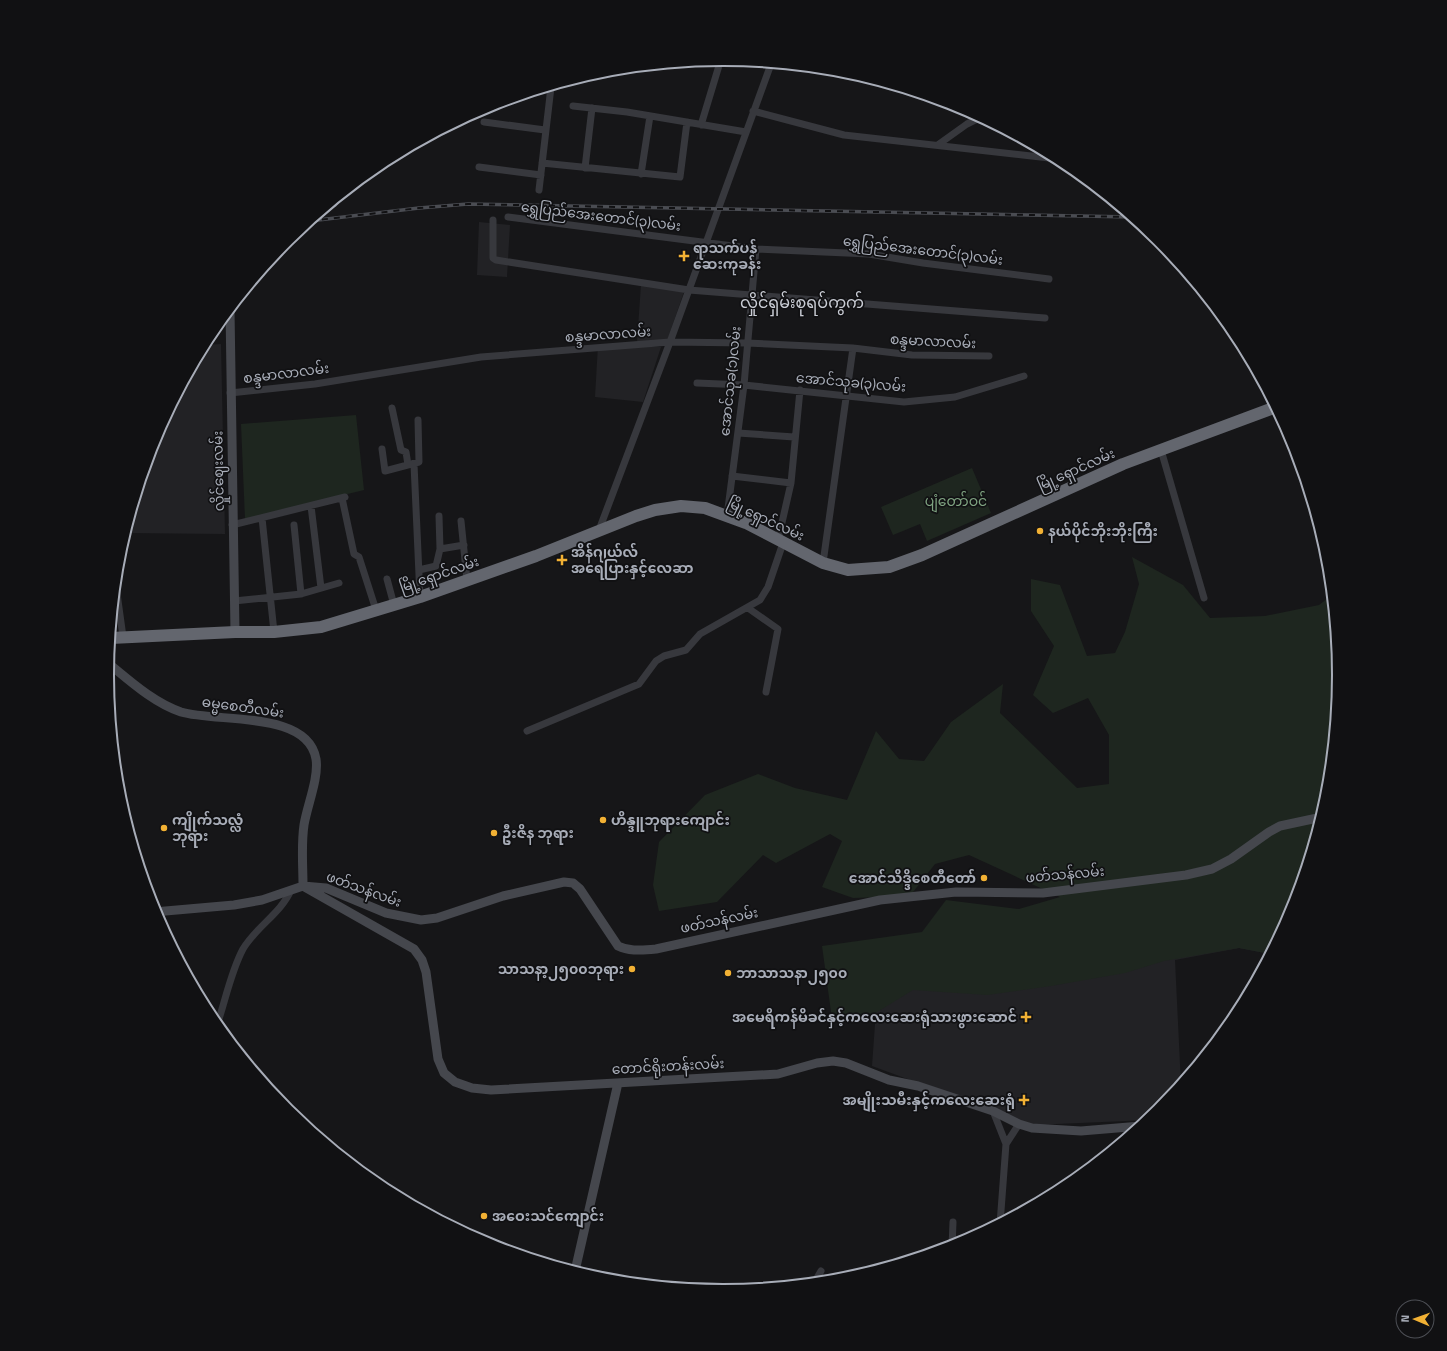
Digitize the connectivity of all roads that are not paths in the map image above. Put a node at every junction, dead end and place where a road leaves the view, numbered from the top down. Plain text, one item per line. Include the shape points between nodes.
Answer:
1 (719, 66) edge
2 (770, 68) edge
3 (550, 91) edge
4 (573, 106) dead end
5 (592, 108) junction
6 (753, 111) junction
7 (650, 116) junction
8 (974, 120) edge
9 (484, 122) dead end
10 (687, 122) junction
11 (701, 124) junction
12 (546, 130) junction
13 (746, 132) junction
14 (940, 144) junction
15 (1043, 157) edge
16 (542, 163) junction
17 (479, 167) dead end
18 (585, 168) junction
19 (642, 174) junction
20 (541, 175) junction
21 (540, 190) dead end
22 (508, 217) dead end
23 (493, 220) dead end
24 (706, 242) junction
25 (756, 248) junction
26 (1049, 279) dead end
27 (689, 290) junction
28 (752, 296) junction
29 (230, 318) edge
30 (1045, 318) dead end
31 (670, 342) junction
32 (747, 343) junction
33 (853, 348) junction
34 (989, 356) dead end
35 (1024, 376) dead end
36 (697, 383) dead end
37 (744, 385) junction
38 (800, 390) junction
39 (230, 393) junction
40 (846, 395) junction
41 (392, 408) dead end
42 (1271, 409) edge
43 (418, 420) dead end
44 (738, 433) junction
45 (794, 438) junction
46 (382, 449) dead end
47 (1161, 450) junction
48 (411, 465) junction
49 (732, 476) junction
50 (791, 483) junction
51 (311, 506) junction
52 (439, 516) dead end
53 (727, 516) junction
54 (262, 518) junction
55 (460, 521) dead end
56 (232, 525) junction
57 (294, 525) dead end
58 (599, 530) junction
59 (781, 541) junction
60 (464, 545) junction
61 (440, 549) junction
62 (823, 563) junction
63 (420, 570) junction
64 (387, 579) dead end
65 (466, 580) junction
66 (339, 582) dead end
67 (321, 588) junction
68 (301, 594) junction
69 (420, 597) junction
70 (269, 598) junction
71 (1204, 598) dead end
72 (234, 601) junction
73 (394, 605) junction
74 (748, 608) junction
75 (376, 610) junction
76 (117, 620) edge
77 (235, 632) junction
78 (274, 632) junction
79 (117, 638) edge
80 (114, 668) edge
81 (766, 692) dead end
82 (527, 731) dead end
83 (1315, 818) edge
84 (304, 886) junction
85 (291, 890) junction
86 (161, 911) edge
87 (220, 1018) edge
88 (618, 1083) junction
89 (993, 1111) junction
90 (1019, 1124) junction
91 (1133, 1127) edge
92 (1006, 1144) junction
93 (1000, 1218) edge
94 (953, 1222) dead end
95 (952, 1241) edge
96 (576, 1266) edge
97 (821, 1271) dead end
98 (817, 1277) edge

1 - 11 street
2 - 6 street
3 - 12 street
4 - 5 street
5 - 7 street
5 - 18 street
6 - 13 street
6 - 14 street via 844,134
7 - 10 street
7 - 19 street
8 - 14 street
9 - 12 street
10 - 11 street
10 - 19 street via 680,177
11 - 13 street
12 - 16 street
13 - 24 street
14 - 15 street
16 - 18 street
16 - 20 street
17 - 20 street
18 - 19 street
20 - 21 street
22 - 24 street, ရွှေပြည်အေးတောင်(၃)လမ်း
23 - 27 street via 493,258 496,260
24 - 25 street, ရွှေပြည်အေးတောင်(၃)လမ်း
24 - 27 street
25 - 26 street, ရွှေပြည်အေးတောင်(၃)လမ်း via 869,254
25 - 28 street, အောင်သုခ(၁)လမ်း
27 - 28 street
27 - 31 street
28 - 30 street
28 - 32 street, အောင်သုခ(၁)လမ်း
29 - 39 street, လှိုင်ဈေးလမ်း
31 - 32 street, စန္ဒမာလာလမ်း
31 - 39 street, စန္ဒမာလာလမ်း via 481,357 315,384
31 - 58 street
32 - 33 street, စန္ဒမာလာလမ်း
32 - 37 street, အောင်သုခ(၁)လမ်း
33 - 34 street, စန္ဒမာလာလမ်း via 912,355
33 - 40 street
35 - 40 street, အောင်သုခ(၃)လမ်း via 955,397 904,402
36 - 37 street, အောင်သုခ(၃)လမ်း
37 - 38 street, အောင်သုခ(၃)လမ်း
37 - 44 street, အောင်သုခ(၁)လမ်း
38 - 40 street, အောင်သုခ(၃)လမ်း
38 - 45 street
39 - 56 street, လှိုင်ဈေးလမ်း
40 - 62 street
41 - 48 street via 401,450 406,452
42 - 47 highway, မြို့ရှောင်လမ်း
43 - 48 street via 419,461
44 - 45 street
44 - 49 street, အောင်သုခ(၁)လမ်း
45 - 50 street
46 - 48 street via 385,471
47 - 62 highway, မြို့ရှောင်လမ်း via 1123,464 922,555 889,567 857,571
47 - 71 street
48 - 63 street
49 - 50 street
49 - 53 street, အောင်သုခ(၁)လမ်း
50 - 59 street
51 - 54 street
51 - 67 street
51 - 75 street via 344,497 354,554 360,557
52 - 61 street
53 - 58 highway, မြို့ရှောင်လမ်း via 705,508 681,506 655,510
53 - 59 highway, မြို့ရှောင်လမ်း
54 - 56 street
54 - 70 street
55 - 60 street
56 - 72 street, လှိုင်ဈေးလမ်း
57 - 68 street
58 - 65 highway, မြို့ရှောင်လမ်း via 536,556
59 - 62 highway, မြို့ရှောင်လမ်း
59 - 74 street via 768,587 760,600
60 - 61 street
60 - 65 street
61 - 63 street via 436,566
63 - 69 street
64 - 73 street
65 - 69 highway, မြို့ရှောင်လမ်း
66 - 67 street
67 - 68 street
68 - 70 street
69 - 73 highway, မြို့ရှောင်လမ်း
70 - 72 street
70 - 78 street
72 - 77 street, လှိုင်ဈေးလမ်း
73 - 75 highway, မြို့ရှောင်လမ်း
74 - 81 street via 778,629
74 - 82 street via 700,634 686,650 660,658 639,684
75 - 78 highway, မြို့ရှောင်လမ်း via 321,628
76 - 79 street
77 - 78 highway, မြို့ရှောင်လမ်း
77 - 79 highway, မြို့ရှောင်လမ်း
80 - 84 street, ဓမ္မစေတီလမ်း via 141,690 181,712 269,722 290,728 312,746 316,760 303,840
83 - 84 street, ဖတ်သန်လမ်း via 1280,826 1212,869 1186,875 1044,893 956,892 880,900 656,949 636,951 618,946 580,888 573,883 564,882 503,896 437,918 421,920 386,913 326,888
84 - 85 street, ဖတ်သန်လမ်း
84 - 88 street, တောင်ရိုးတန်းလမ်း via 414,949 422,960 426,972 438,1059 444,1073 455,1082 472,1088 491,1090
85 - 86 street, ဖတ်သန်လမ်း via 262,900 234,905
85 - 87 street via 283,904 243,950
88 - 89 street, တောင်ရိုးတန်းလမ်း via 778,1074 833,1061
88 - 96 street
89 - 90 street, တောင်ရိုးတန်းလမ်း
89 - 92 street
90 - 91 street, တောင်ရိုးတန်းလမ်း via 1081,1131
90 - 92 street
92 - 93 street
94 - 95 street
97 - 98 street

